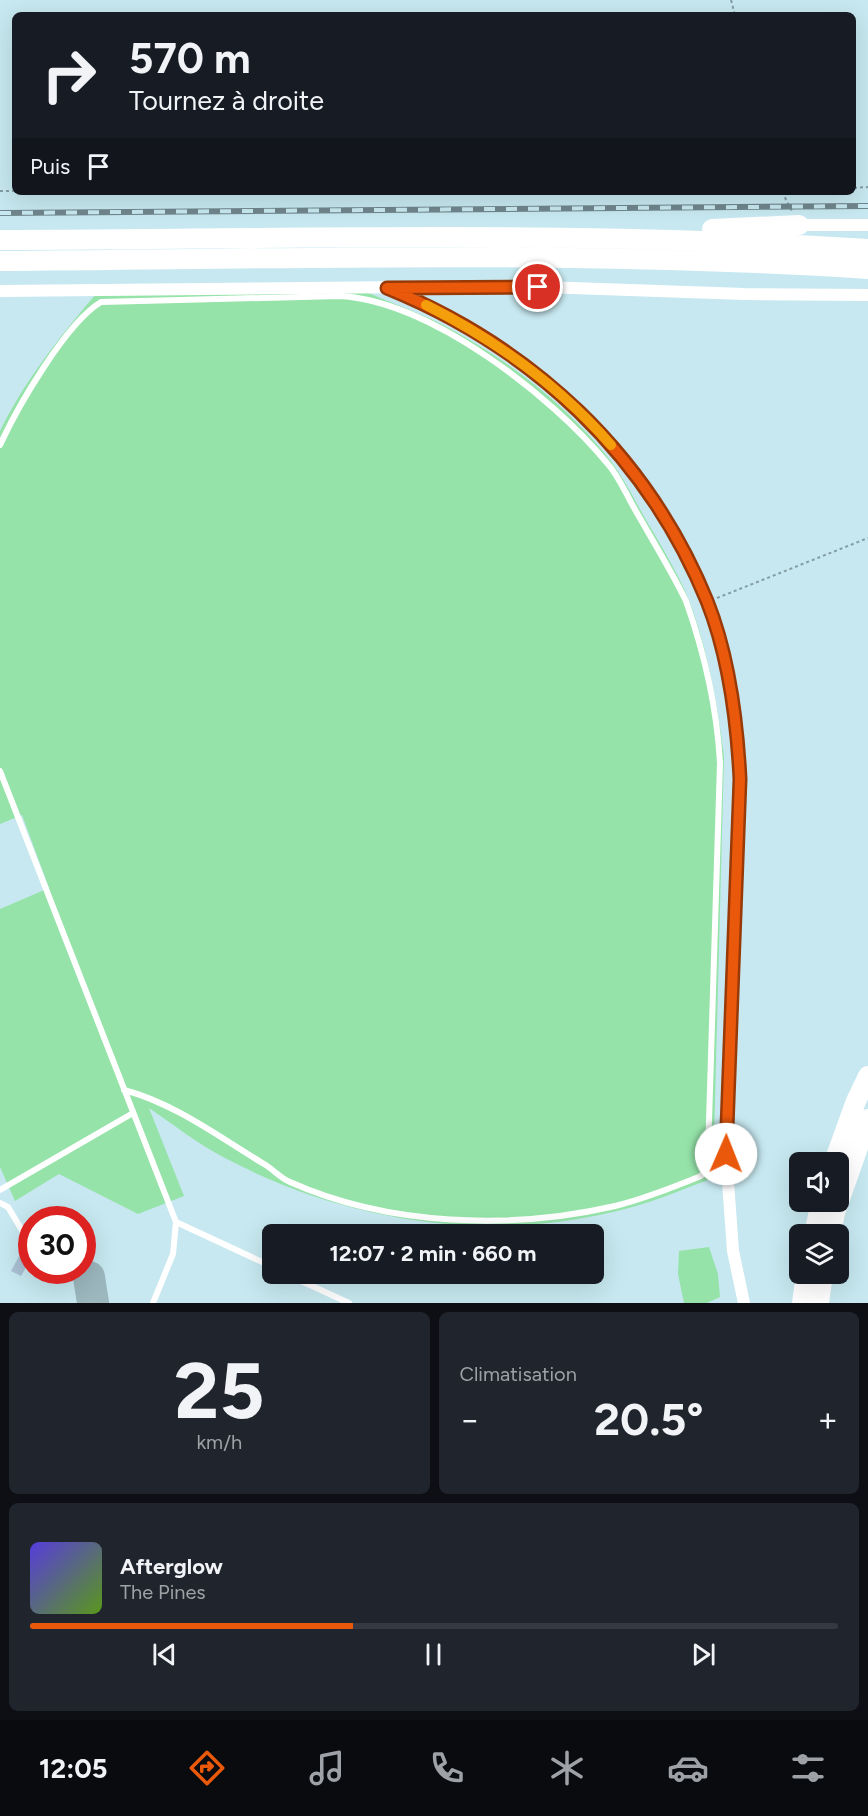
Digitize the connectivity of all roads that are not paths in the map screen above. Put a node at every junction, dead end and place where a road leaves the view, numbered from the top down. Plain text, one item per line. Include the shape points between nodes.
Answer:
1 (800, 225) joint
2 (868, 225) edge
3 (511, 237) junction
4 (0, 240) edge
5 (868, 249) edge
6 (0, 261) edge
7 (868, 269) edge
8 (387, 288) junction
9 (0, 291) edge
10 (868, 295) edge
11 (0, 445) edge
12 (0, 771) edge
13 (868, 1076) edge
14 (124, 1090) junction
15 (133, 1113) junction
16 (868, 1119) edge
17 (838, 1152) edge
18 (0, 1190) edge
19 (0, 1203) edge
20 (176, 1222) junction
21 (18, 1224) edge
22 (833, 1224) edge
23 (262, 1262) edge
24 (308, 1284) edge
25 (805, 1284) edge
26 (822, 1284) edge
27 (153, 1303) edge
28 (350, 1303) edge
29 (744, 1303) edge
30 (802, 1303) edge
31 (819, 1303) edge

1 - 2 street
1 - 3 highway
3 - 4 highway
3 - 5 highway
6 - 7 highway via 512,257 664,259
8 - 9 street
8 - 10 street via 515,286
8 - 29 street via 437,310 489,340 533,370 576,407 614,448 653,502 707,602 729,683 740,779 726,1154 734,1251
11 - 14 lane via 25,395 58,348 101,302 339,296 380,302 455,337 525,383 609,465 686,601 715,718 720,763 708,1154 701,1176 616,1206 552,1217 500,1221 401,1213 347,1201 288,1181 152,1097
12 - 14 lane
13 - 17 highway
14 - 15 lane
15 - 18 lane
15 - 20 lane
16 - 22 highway
19 - 21 lane via 8,1207
20 - 23 lane
20 - 27 lane via 173,1254
24 - 28 lane
25 - 30 highway
26 - 31 highway

